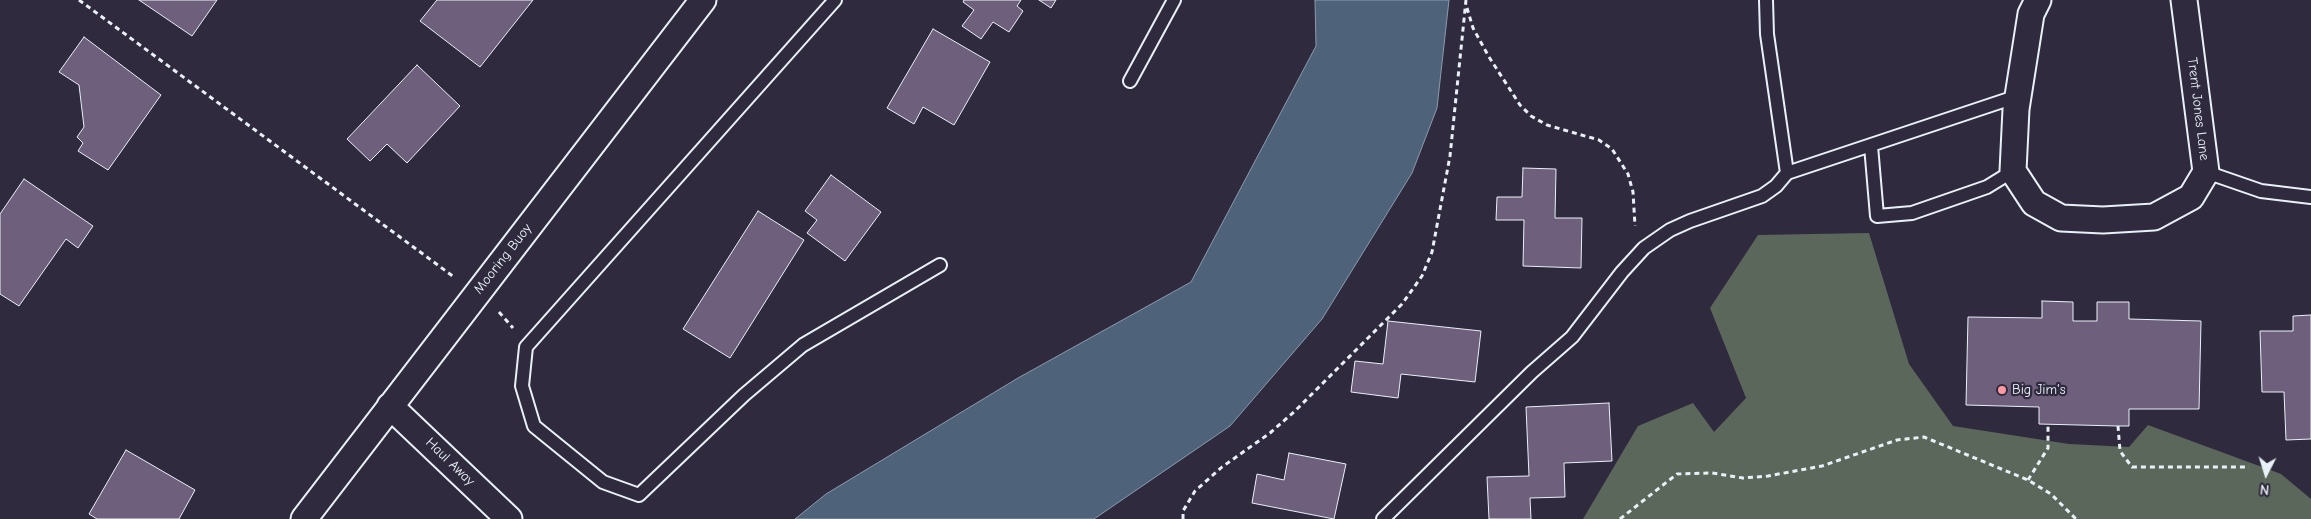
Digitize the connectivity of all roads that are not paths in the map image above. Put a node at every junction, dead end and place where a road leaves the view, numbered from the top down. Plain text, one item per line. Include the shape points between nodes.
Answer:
1 (703, 0) edge
2 (835, 0) edge
3 (1174, 0) edge
4 (1766, 0) edge
5 (2038, 0) edge
6 (2184, 0) edge
7 (1130, 81) dead end
8 (2018, 96) junction
9 (1871, 146) junction
10 (2013, 171) junction
11 (2206, 172) junction
12 (1787, 173) junction
13 (2311, 197) edge
14 (940, 265) dead end
15 (390, 406) junction
16 (304, 519) edge
17 (509, 519) edge
18 (1383, 519) edge

1 - 15 street, Mooring Buoy
2 - 14 lane via 526,347 522,386 534,426 602,482 638,495 744,395 803,346
3 - 7 lane
4 - 12 lane via 1767,34
5 - 8 street via 2031,14
6 - 11 street, Trent Jones Lane
8 - 9 lane
8 - 10 street
9 - 10 lane via 1877,216 1912,213 1987,187
9 - 12 lane
10 - 11 street, Trent Jones Lane via 2040,207 2061,218 2103,220 2154,217 2191,197
11 - 13 lane via 2261,191
12 - 18 lane via 1762,196 1690,221 1644,248 1572,337 1532,372
15 - 16 street, Mooring Buoy
15 - 17 street, Haul Away

